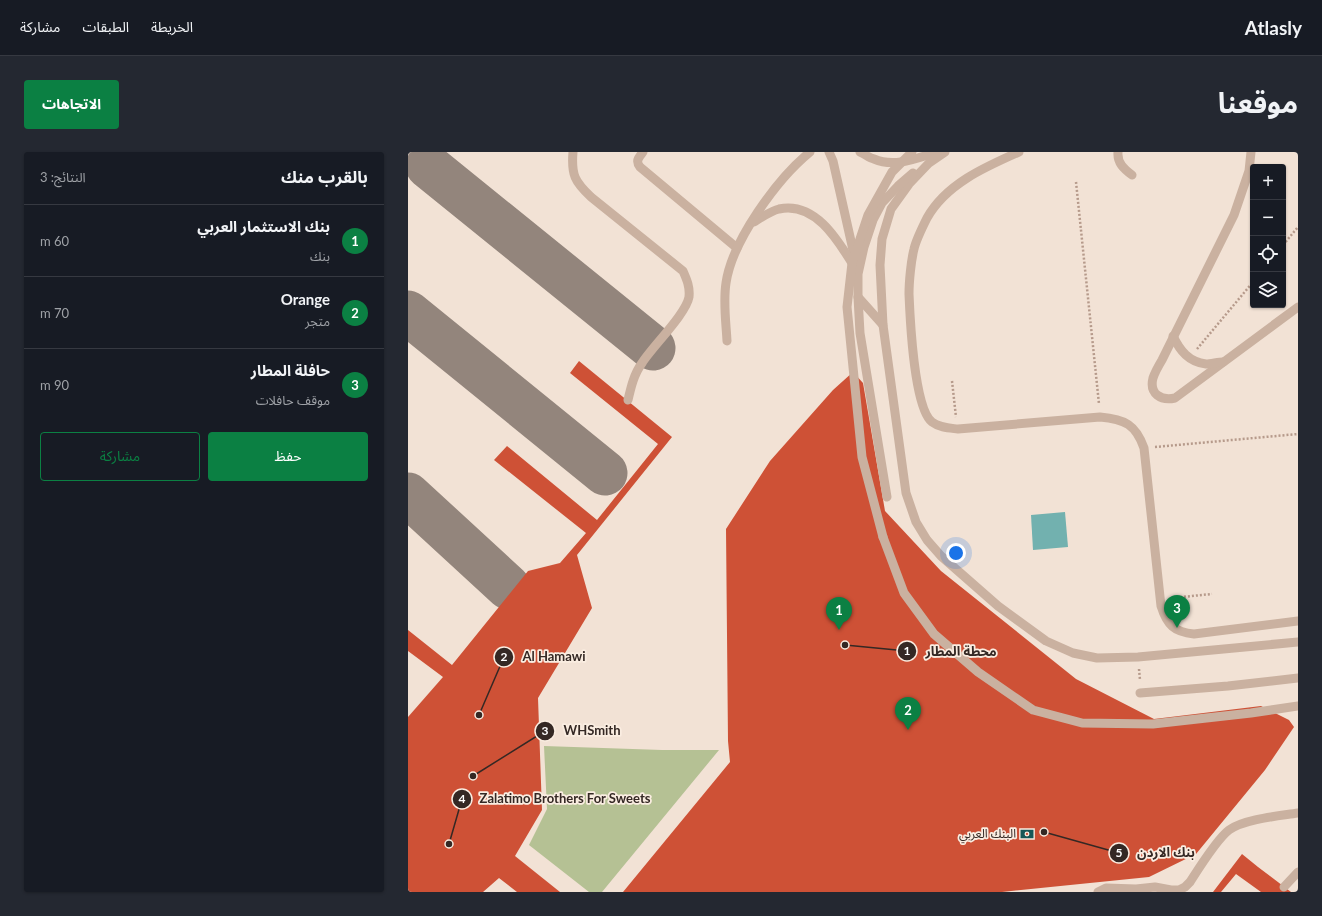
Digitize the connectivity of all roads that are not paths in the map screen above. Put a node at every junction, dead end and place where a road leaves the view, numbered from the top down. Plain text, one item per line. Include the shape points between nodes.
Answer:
1 (573, 152) edge
2 (643, 152) edge
3 (810, 152) edge
4 (829, 152) edge
5 (860, 152) edge
6 (912, 152) edge
7 (937, 152) edge
8 (945, 152) edge
9 (1019, 152) edge
10 (1118, 152) edge
11 (1251, 152) edge
12 (929, 163) junction
13 (1132, 175) dead end
14 (750, 224) junction
15 (737, 248) junction
16 (858, 274) junction
17 (858, 297) junction
18 (1298, 307) edge
19 (883, 325) junction
20 (1173, 336) junction
21 (727, 341) dead end
22 (1224, 362) junction
23 (628, 400) dead end
24 (887, 498) dead end
25 (1298, 621) edge
26 (1298, 642) edge
27 (1298, 678) edge
28 (1140, 693) road end
29 (1298, 706) edge
30 (1298, 813) edge
31 (1298, 872) edge
32 (1284, 887) dead end
33 (1098, 892) edge

1 - 23 lane via 571,167 578,184 683,271 689,284 689,299 682,312 641,364 632,381
2 - 15 lane via 637,160 638,164
3 - 14 lane via 779,185
4 - 16 lane
5 - 7 lane via 874,160 889,163 905,162
6 - 29 lane, bridge via 892,172 868,215 852,263 847,307 862,458 883,538 904,593 934,634 978,672 1033,710 1082,723 1153,724
8 - 12 lane
9 - 25 lane via 975,172 941,198 927,218 914,248 909,293 918,384 925,412 931,421 943,428 958,429 1100,417 1114,418 1129,424 1140,436 1144,448 1161,599 1165,618 1172,627 1194,634
10 - 13 lane via 1122,168
11 - 20 lane via 1249,171 1234,215
12 - 16 lane via 914,172 882,203 873,220
12 - 19 lane via 909,184 891,209 882,238 880,265
14 - 15 lane
14 - 16 lane via 779,209 804,211 828,228 839,241
15 - 21 lane via 726,283
16 - 17 lane
17 - 19 lane
17 - 24 lane via 860,333
18 - 22 lane
19 - 26 lane via 906,493 916,522 941,556 998,606 1046,641 1072,653 1097,658 1138,657
20 - 22 lane via 1179,349 1190,358 1207,364
20 - 22 lane via 1153,378 1152,388 1158,396 1167,400 1175,398
27 - 28 lane
30 - 33 lane via 1248,822 1229,830 1220,838 1190,882 1178,890 1155,887 1106,888
31 - 32 lane

